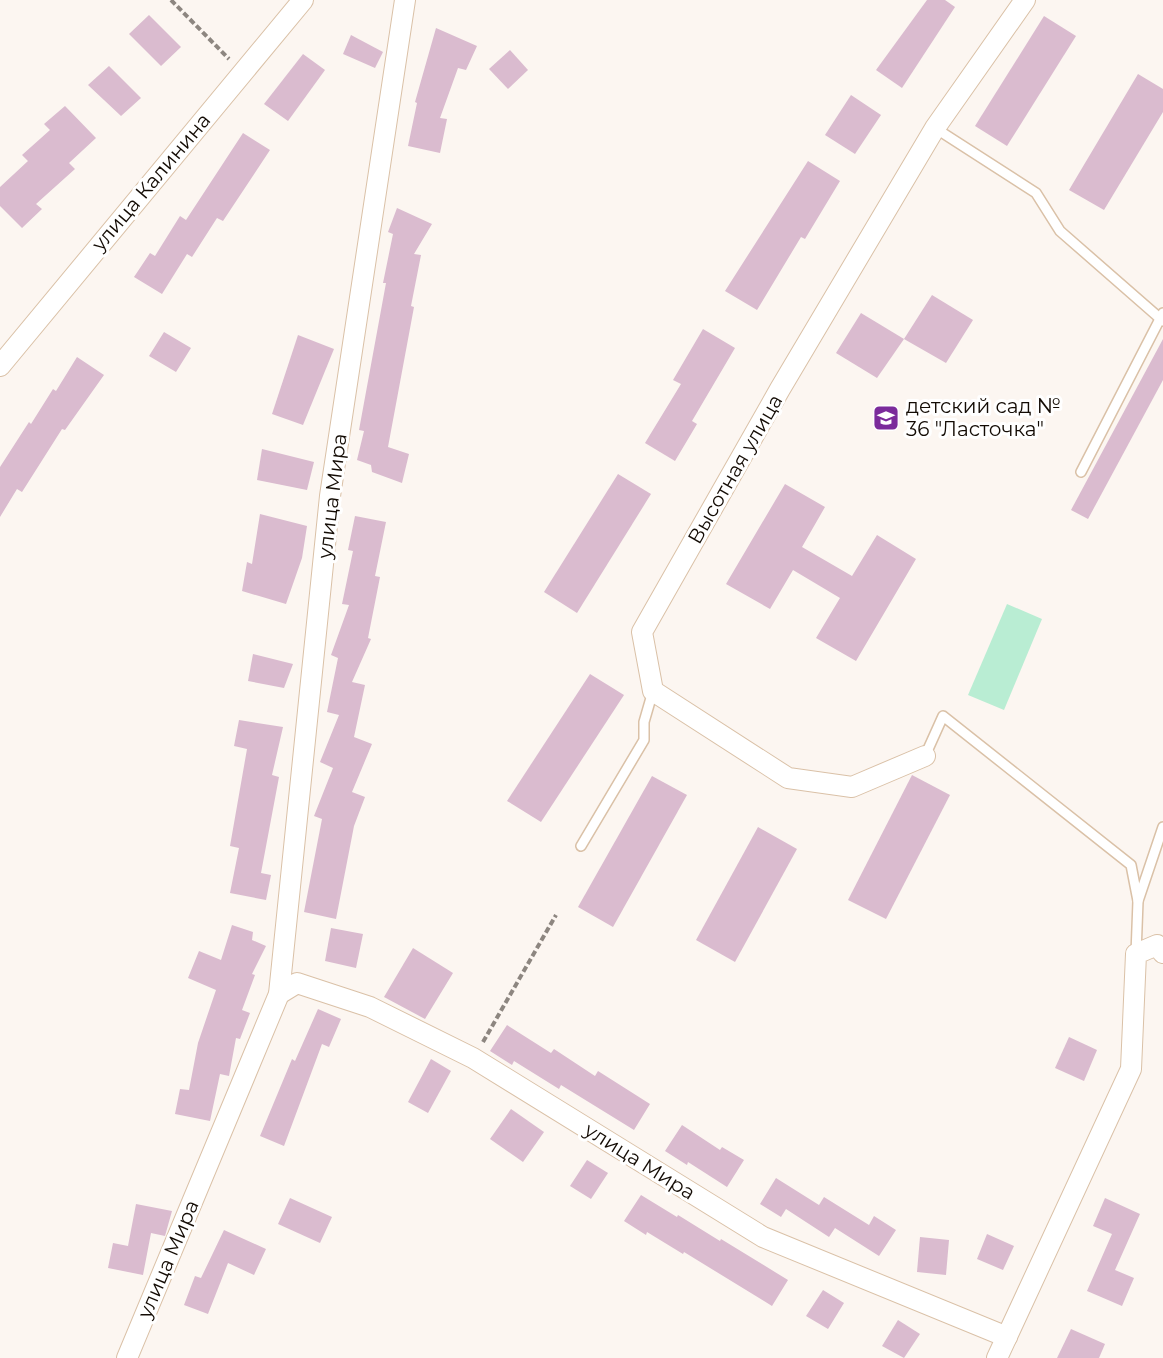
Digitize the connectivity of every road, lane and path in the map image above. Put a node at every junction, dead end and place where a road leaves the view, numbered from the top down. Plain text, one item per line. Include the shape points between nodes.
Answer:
1 (171, 0) edge
2 (303, 0) edge
3 (405, 0) edge
4 (1025, 0) edge
5 (243, 73) junction
6 (935, 128) junction
7 (1162, 318) edge
8 (0, 366) edge
9 (1081, 471) dead end
10 (652, 691) junction
11 (925, 756) joint
12 (1163, 827) edge
13 (581, 846) dead end
14 (1138, 901) junction
15 (556, 915) dead end
16 (1163, 953) edge
17 (1136, 954) junction
18 (279, 994) junction
19 (473, 1058) junction
20 (1007, 1337) junction
21 (127, 1358) edge
22 (997, 1358) edge

1 - 5 path
2 - 5 street, улица Калинина
3 - 18 street, улица Мира via 330,496
4 - 6 street, Высотная улица
5 - 8 street, улица Калинина
6 - 7 lane via 1036,193 1060,231
6 - 10 street, Высотная улица via 642,632
7 - 9 lane
10 - 11 street via 788,778 852,787
10 - 13 lane via 644,740
11 - 14 lane via 943,716 1131,866
12 - 14 lane
14 - 17 lane
15 - 19 path
16 - 17 street via 1157,945
17 - 20 street via 1131,1069
18 - 19 street, улица Мира via 297,983 370,1007
18 - 21 street, улица Мира
19 - 20 street, улица Мира via 763,1237
20 - 22 street

